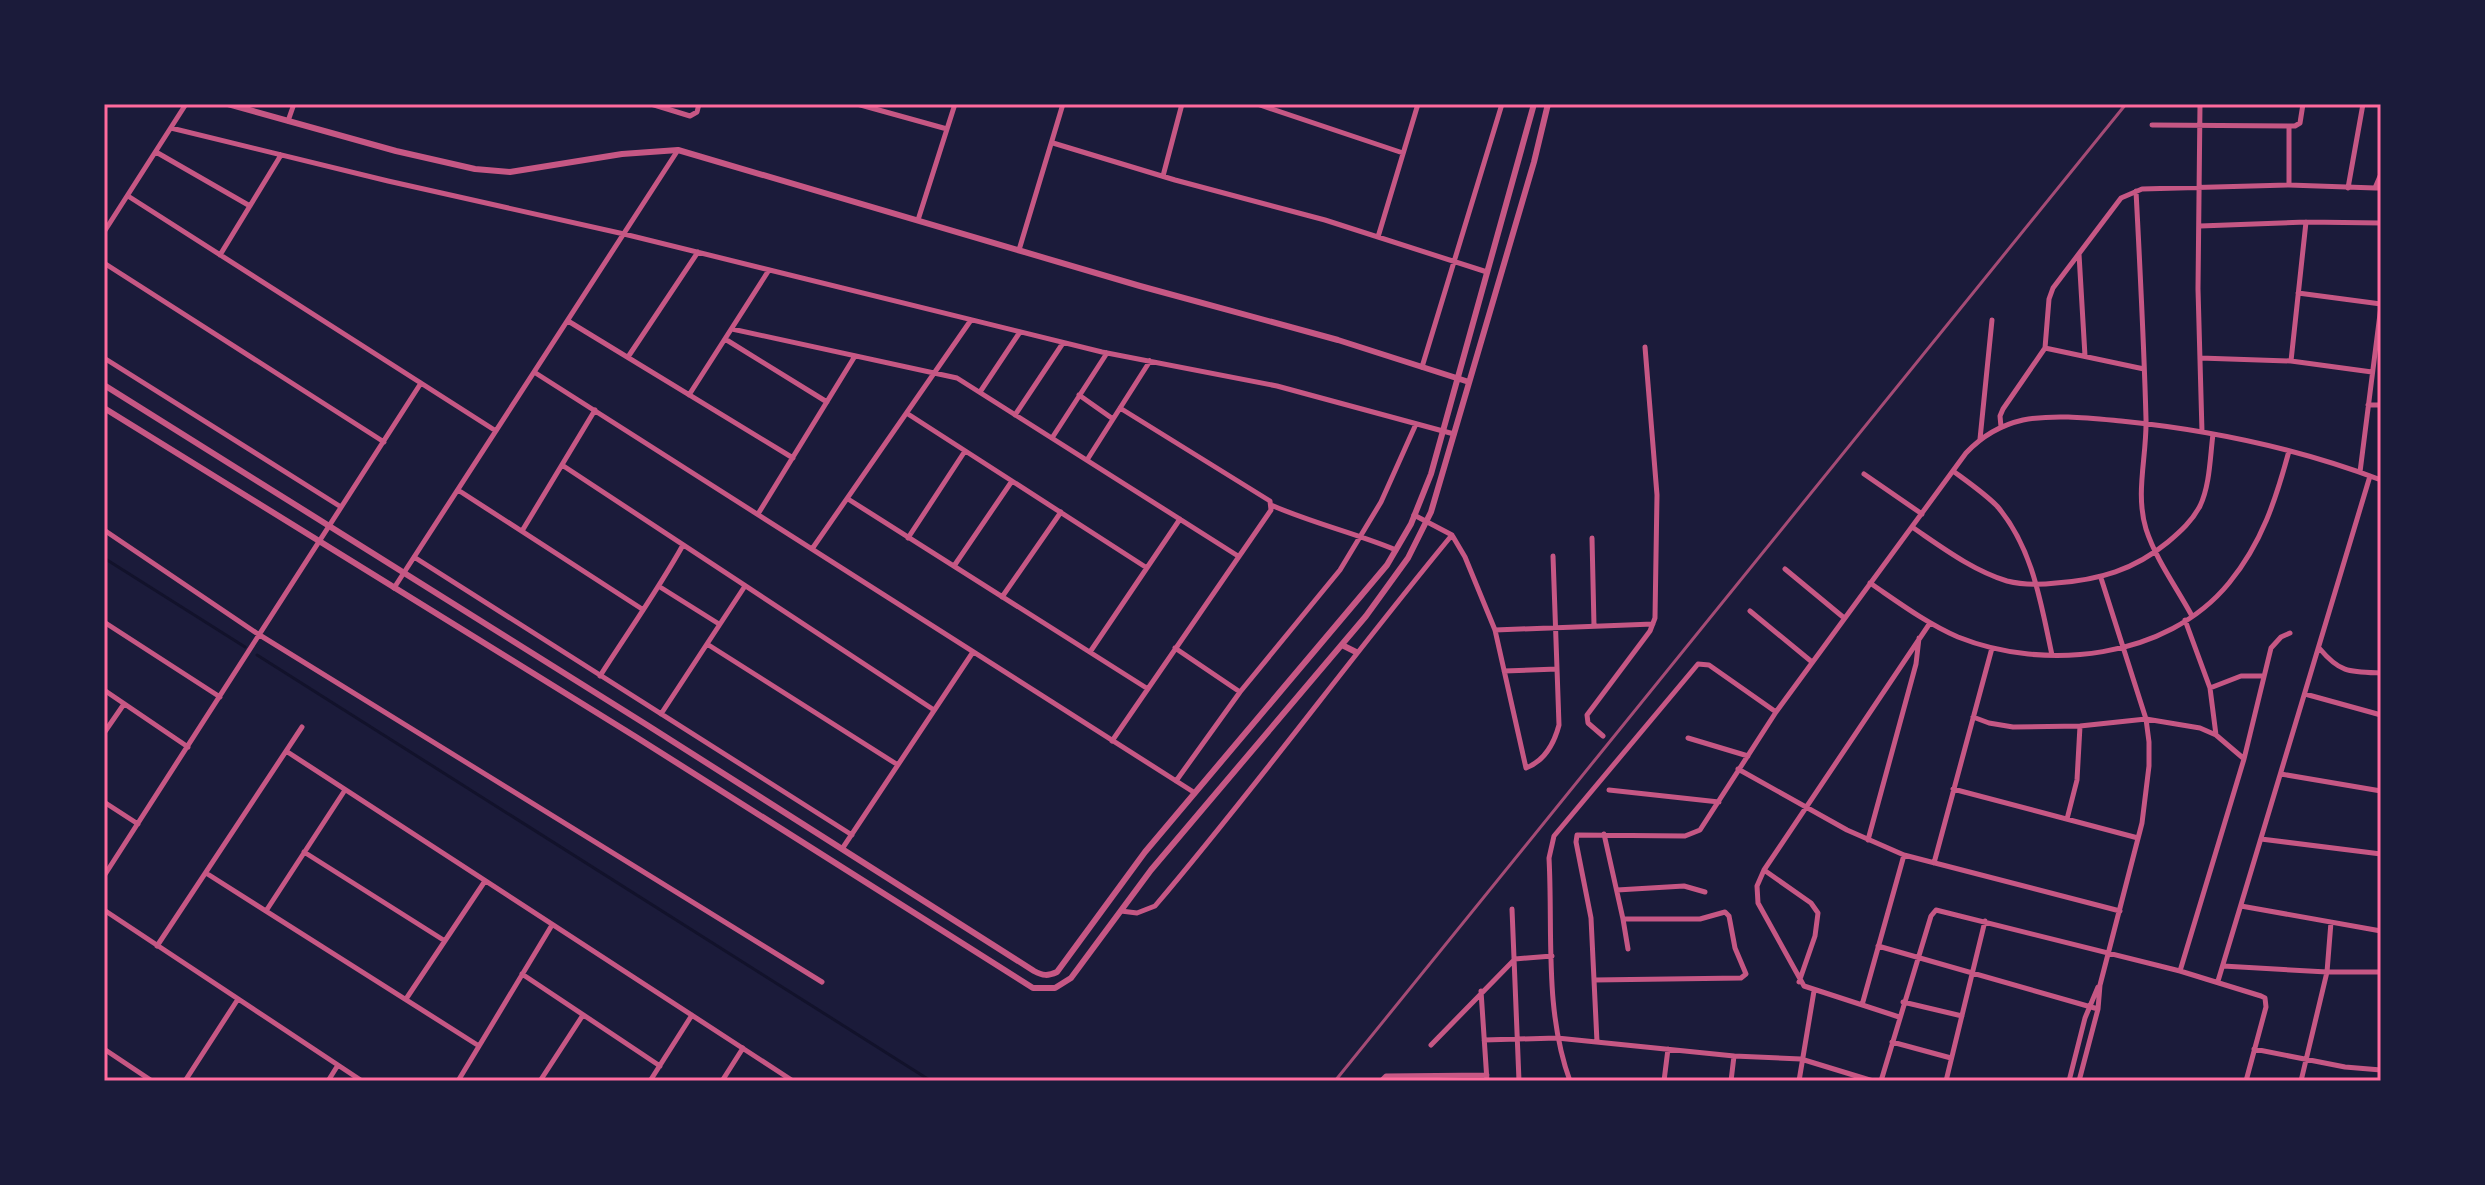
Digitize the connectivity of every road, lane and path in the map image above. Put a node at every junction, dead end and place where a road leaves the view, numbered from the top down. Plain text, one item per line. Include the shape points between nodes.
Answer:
1 (186, 104) edge
2 (228, 104) edge
3 (294, 104) edge
4 (651, 104) edge
5 (699, 104) edge
6 (857, 104) edge
7 (955, 104) edge
8 (1063, 104) edge
9 (1182, 104) edge
10 (1418, 104) edge
11 (1502, 104) edge
12 (1534, 104) edge
13 (1548, 104) edge
14 (2200, 104) edge
15 (2303, 104) edge
16 (2363, 104) edge
17 (867, 105) edge
18 (1261, 105) edge
19 (288, 121) junction
20 (2199, 124) junction
21 (2152, 125) dead end
22 (2289, 126) junction
23 (171, 128) junction
24 (947, 129) junction
25 (1053, 143) junction
26 (678, 150) junction
27 (156, 152) junction
28 (1403, 153) junction
29 (281, 155) junction
30 (2381, 174) edge
31 (1163, 176) junction
32 (2289, 185) junction
33 (2199, 188) junction
34 (2348, 188) junction
35 (2378, 188) edge
36 (2136, 191) junction
37 (128, 196) junction
38 (250, 206) junction
39 (918, 220) junction
40 (2306, 222) junction
41 (2381, 223) edge
42 (2200, 226) junction
43 (104, 232) edge
44 (624, 234) junction
45 (1378, 237) junction
46 (1019, 250) junction
47 (698, 252) junction
48 (2079, 253) junction
49 (220, 255) junction
50 (1455, 261) junction
51 (104, 263) edge
52 (769, 270) junction
53 (1487, 272) junction
54 (2298, 293) junction
55 (2381, 305) edge
56 (971, 320) junction
57 (1992, 320) dead end
58 (568, 321) junction
59 (732, 329) junction
60 (1020, 332) junction
61 (725, 339) junction
62 (1063, 343) junction
63 (1645, 347) dead end
64 (2045, 348) junction
65 (1107, 353) junction
66 (855, 356) junction
67 (2085, 356) junction
68 (628, 357) junction
69 (104, 358) edge
70 (2200, 358) junction
71 (1150, 361) junction
72 (2291, 361) junction
73 (1422, 367) junction
74 (2144, 369) junction
75 (534, 372) junction
76 (2372, 372) junction
77 (936, 373) junction
78 (1458, 378) junction
79 (1469, 382) junction
80 (421, 383) junction
81 (104, 385) edge
82 (980, 392) junction
83 (689, 395) junction
84 (1079, 395) junction
85 (827, 402) junction
86 (2368, 405) junction
87 (2381, 405) edge
88 (104, 408) edge
89 (1120, 408) junction
90 (595, 410) junction
91 (908, 414) junction
92 (1015, 415) junction
93 (1113, 419) junction
94 (2146, 423) junction
95 (1416, 424) junction
96 (2001, 427) junction
97 (496, 431) junction
98 (1443, 431) junction
99 (2202, 432) junction
100 (1454, 434) junction
101 (2213, 434) junction
102 (1052, 438) junction
103 (1980, 439) junction
104 (384, 442) junction
105 (965, 451) junction
106 (2289, 451) junction
107 (793, 458) junction
108 (1087, 460) junction
109 (562, 465) junction
110 (1953, 471) junction
111 (2360, 472) junction
112 (1864, 474) dead end
113 (2370, 476) junction
114 (2381, 480) edge
115 (1012, 481) junction
116 (458, 490) junction
117 (848, 499) junction
118 (1271, 505) junction
119 (341, 507) junction
120 (1061, 512) junction
121 (758, 514) junction
122 (1922, 514) junction
123 (1414, 515) junction
124 (1180, 519) junction
125 (1427, 521) junction
126 (329, 526) junction
127 (1912, 527) junction
128 (104, 530) edge
129 (522, 531) junction
130 (1452, 535) junction
131 (1361, 536) junction
132 (908, 538) junction
133 (1592, 538) dead end
134 (319, 542) junction
135 (683, 545) junction
136 (812, 549) junction
137 (1396, 550) junction
138 (2156, 552) junction
139 (1238, 556) junction
140 (1553, 556) dead end
141 (414, 557) junction
142 (954, 566) junction
143 (1147, 568) junction
144 (1785, 569) dead end
145 (404, 573) junction
146 (2101, 578) junction
147 (1870, 583) junction
148 (2037, 585) junction
149 (745, 586) junction
150 (660, 587) junction
151 (394, 588) junction
152 (1002, 597) junction
153 (642, 609) junction
154 (1750, 611) dead end
155 (2192, 616) junction
156 (1843, 617) junction
157 (2185, 620) junction
158 (104, 622) edge
159 (1930, 623) junction
160 (719, 624) junction
161 (1654, 624) junction
162 (1594, 626) junction
163 (1555, 628) junction
164 (1495, 630) junction
165 (2290, 633) dead end
166 (258, 634) junction
167 (1919, 637) junction
168 (707, 644) junction
169 (1342, 645) junction
170 (2122, 647) junction
171 (1175, 648) junction
172 (1992, 648) junction
173 (2319, 648) junction
174 (973, 652) junction
175 (1090, 652) junction
176 (1356, 652) junction
177 (2052, 655) junction
178 (1812, 662) junction
179 (1557, 669) junction
180 (1504, 671) junction
181 (2381, 673) edge
182 (600, 676) junction
183 (2264, 676) junction
184 (2210, 688) junction
185 (1148, 689) junction
186 (104, 690) edge
187 (1240, 692) junction
188 (2305, 694) junction
189 (220, 697) junction
190 (124, 704) junction
191 (934, 710) junction
192 (1776, 712) junction
193 (661, 714) junction
194 (2381, 715) edge
195 (1973, 717) junction
196 (2146, 719) junction
197 (2080, 726) junction
198 (302, 727) dead end
199 (104, 733) edge
200 (2216, 735) junction
201 (1603, 736) dead end
202 (1688, 738) dead end
203 (1112, 741) junction
204 (1616, 746) dead end
205 (188, 747) junction
206 (286, 751) junction
207 (1623, 752) junction
208 (1748, 756) junction
209 (2244, 759) junction
210 (898, 765) junction
211 (1738, 769) junction
212 (2281, 774) junction
213 (1176, 781) junction
214 (1953, 789) junction
215 (345, 790) junction
216 (1609, 790) dead end
217 (2381, 791) edge
218 (1195, 793) junction
219 (104, 802) edge
220 (1719, 802) junction
221 (1806, 808) junction
222 (2067, 819) junction
223 (138, 824) junction
224 (1604, 834) junction
225 (852, 835) junction
226 (2138, 838) junction
227 (2261, 839) junction
228 (1868, 840) junction
229 (842, 849) junction
230 (304, 852) junction
231 (2381, 854) edge
232 (1904, 855) junction
233 (1934, 863) junction
234 (1764, 870) junction
235 (206, 873) junction
236 (104, 876) edge
237 (485, 881) junction
238 (1617, 890) junction
239 (1705, 892) dead end
240 (2241, 906) junction
241 (1512, 909) dead end
242 (104, 910) edge
243 (266, 911) junction
244 (1121, 911) junction
245 (2120, 911) junction
246 (1623, 919) junction
247 (1985, 921) junction
248 (2331, 922) junction
249 (552, 925) junction
250 (2381, 931) edge
251 (445, 941) junction
252 (157, 946) junction
253 (1878, 946) junction
254 (1628, 949) dead end
255 (2108, 953) junction
256 (1552, 956) junction
257 (1918, 958) junction
258 (1515, 959) junction
259 (2223, 966) junction
260 (1972, 971) junction
261 (2180, 971) junction
262 (2327, 972) junction
263 (2381, 972) edge
264 (522, 974) junction
265 (1051, 975) junction
266 (1594, 980) junction
267 (2218, 981) junction
268 (822, 982) dead end
269 (1799, 982) junction
270 (2100, 985) junction
271 (1055, 988) junction
272 (1481, 991) junction
273 (1814, 991) junction
274 (238, 999) junction
275 (406, 999) junction
276 (1903, 1002) junction
277 (1862, 1005) junction
278 (2089, 1006) junction
279 (2098, 1009) junction
280 (583, 1015) junction
281 (692, 1015) junction
282 (1962, 1016) junction
283 (1899, 1017) junction
284 (1557, 1038) junction
285 (1484, 1040) junction
286 (1518, 1040) junction
287 (1597, 1042) junction
288 (1892, 1042) junction
289 (1431, 1045) dead end
290 (479, 1046) junction
291 (743, 1048) junction
292 (104, 1049) edge
293 (1668, 1049) junction
294 (2254, 1049) junction
295 (1734, 1056) junction
296 (1951, 1058) junction
297 (1801, 1059) junction
298 (2307, 1060) junction
299 (338, 1065) junction
300 (660, 1066) junction
301 (2381, 1070) edge
302 (1431, 1078) edge
303 (1487, 1078) edge
304 (152, 1081) edge
305 (185, 1081) edge
306 (328, 1081) edge
307 (362, 1081) edge
308 (458, 1081) edge
309 (540, 1081) edge
310 (650, 1081) edge
311 (722, 1081) edge
312 (793, 1081) edge
313 (1381, 1081) edge
314 (1519, 1081) edge
315 (1570, 1081) edge
316 (1664, 1081) edge
317 (1731, 1081) edge
318 (1799, 1081) edge
319 (1873, 1081) edge
320 (1881, 1081) edge
321 (1946, 1081) edge
322 (2069, 1081) edge
323 (2079, 1081) edge
324 (2246, 1081) edge
325 (2301, 1081) edge

1 - 23 street
2 - 19 street
3 - 19 street
4 - 5 street via 690,116
6 - 17 street
7 - 24 street
8 - 25 street
9 - 31 street
10 - 28 street
11 - 50 street
12 - 53 street
13 - 79 street
14 - 20 street
15 - 22 street via 2300,123
16 - 34 street
17 - 24 street
18 - 28 street
19 - 26 street via 396,151 510,172
20 - 21 street
20 - 22 street
20 - 33 street
22 - 32 street
23 - 27 street
23 - 29 street
24 - 39 street
25 - 31 street
25 - 46 street
26 - 39 street
26 - 44 street
27 - 37 street
27 - 38 street
28 - 45 street
29 - 38 street
29 - 44 street
30 - 35 street
31 - 45 street
32 - 33 street
32 - 34 street
33 - 36 street
33 - 42 street
34 - 35 street
36 - 48 street via 2121,198
36 - 74 street
37 - 43 street
37 - 49 street
38 - 49 street
39 - 46 street
40 - 41 street
40 - 42 street
40 - 54 street
42 - 70 street
44 - 47 street
44 - 58 street
45 - 50 street
46 - 73 street
47 - 52 street
47 - 68 street
48 - 64 street via 2050,294
48 - 67 street
49 - 80 street
50 - 53 street
50 - 73 street
51 - 104 street
52 - 56 street
52 - 59 street
53 - 78 street
54 - 55 street
54 - 72 street
55 - 76 street
56 - 60 street
56 - 77 street
57 - 103 street
58 - 68 street
58 - 75 street
59 - 61 street
59 - 66 street
60 - 62 street
60 - 82 street
61 - 83 street
61 - 85 street
62 - 65 street
62 - 92 street
63 - 161 street via 1659,529
64 - 67 street
64 - 96 street via 2003,409
65 - 71 street
65 - 84 street
66 - 77 street
66 - 85 street
67 - 74 street
68 - 83 street
69 - 119 street
70 - 72 street
70 - 99 street
71 - 89 street
71 - 95 street via 1277,386
72 - 76 street
73 - 78 street
74 - 94 street
75 - 90 street
75 - 97 street
76 - 86 street
77 - 82 street
77 - 91 street
78 - 79 street
78 - 98 street
79 - 100 street
80 - 97 street
80 - 104 street
81 - 126 street
82 - 92 street
83 - 107 street
84 - 93 street
84 - 102 street
85 - 107 street
86 - 87 street
86 - 111 street
88 - 134 street
89 - 93 street
89 - 118 street
90 - 109 street
90 - 121 street
91 - 105 street
91 - 117 street
92 - 102 street
93 - 108 street
94 - 96 street via 2051,417
94 - 99 street
94 - 138 street via 2141,491 2146,529
95 - 98 street
95 - 131 street
96 - 103 street
97 - 116 street
98 - 100 street
98 - 123 street
99 - 101 street
100 - 125 street
101 - 106 street
101 - 138 street via 2201,504 2187,526
102 - 108 street
103 - 110 street
104 - 119 street
105 - 115 street
105 - 132 street
106 - 111 street
106 - 155 street via 2275,503 2249,556 2210,605
107 - 121 street
108 - 124 street
109 - 129 street
109 - 135 street
110 - 122 street
110 - 148 street via 1997,507
111 - 113 street
112 - 122 street
113 - 114 street
113 - 173 street
115 - 120 street
115 - 142 street
116 - 129 street
116 - 141 street
117 - 132 street
117 - 136 street
118 - 131 street
118 - 139 street
119 - 126 street
120 - 143 street
120 - 152 street
121 - 136 street
122 - 127 street
123 - 125 street
123 - 137 street
124 - 139 street
124 - 143 street
125 - 130 street
125 - 169 street via 1408,558
126 - 134 street
126 - 145 street
127 - 147 street
127 - 148 street via 1983,572
128 - 166 street
129 - 153 street
130 - 164 street
130 - 176 street
131 - 137 street
131 - 187 street via 1340,570
132 - 142 street
133 - 162 street
134 - 151 street
134 - 166 street
135 - 149 street
135 - 150 street
136 - 174 street
137 - 218 street
138 - 146 street
138 - 155 street
139 - 171 street
140 - 163 street
141 - 145 street
141 - 182 street
142 - 152 street
143 - 175 street
144 - 156 street
145 - 151 street
145 - 229 street
146 - 148 street
146 - 170 street
147 - 156 street
147 - 159 street
148 - 177 street
149 - 160 street
149 - 191 street
150 - 153 street
150 - 160 street
151 - 271 street via 1033,988
152 - 175 street
153 - 182 street
154 - 178 street
155 - 157 street
156 - 178 street
157 - 170 street
157 - 184 street
158 - 189 street
159 - 167 street
159 - 172 street
160 - 168 street
161 - 162 street
161 - 201 street via 1587,715 1588,723
162 - 163 street
163 - 164 street
163 - 179 street
164 - 180 street
165 - 183 street via 2271,648
166 - 189 street
166 - 268 street
167 - 221 street
167 - 228 street
168 - 193 street
168 - 210 street
169 - 176 street
169 - 244 street
170 - 177 street
170 - 196 street
171 - 185 street
171 - 187 street
172 - 177 street
172 - 195 street
173 - 181 street via 2343,670
173 - 188 street
174 - 191 street
174 - 203 street
175 - 185 street
176 - 244 street via 1155,906 1137,913
178 - 192 street
179 - 180 street
179 - 180 street via 1556,735 1541,760 1526,768
182 - 193 street
183 - 184 street via 2241,676
183 - 209 street
184 - 200 street
185 - 203 street
186 - 190 street
187 - 213 street
188 - 194 street
188 - 212 street
189 - 205 street
190 - 199 street
190 - 205 street
191 - 210 street
192 - 207 street via 1703,663 1693,668
192 - 208 street
193 - 225 street
195 - 197 street via 2013,727
195 - 214 street
196 - 197 street
196 - 200 street
196 - 226 street via 2149,766
197 - 222 street via 2077,780
198 - 206 street
200 - 209 street
202 - 208 street
203 - 213 street
204 - 207 street
205 - 223 street
206 - 215 street
206 - 235 street
207 - 256 street via 1550,847
208 - 211 street
209 - 261 street
210 - 225 street
211 - 220 street
211 - 221 street
212 - 217 street
212 - 227 street
213 - 218 street
214 - 222 street
214 - 233 street
215 - 230 street
215 - 237 street
216 - 220 street
218 - 265 street
219 - 223 street
220 - 224 street via 1694,835
221 - 228 street
221 - 234 street
222 - 226 street
223 - 236 street
224 - 238 street
224 - 266 street via 1575,838 1591,918
225 - 229 street
226 - 245 street
227 - 231 street
227 - 240 street
228 - 232 street
229 - 265 street via 1034,971
230 - 243 street
230 - 251 street
232 - 233 street
232 - 253 street
233 - 245 street
234 - 269 street via 1757,886 1758,903
234 - 269 street via 1818,913
235 - 243 street
235 - 252 street
237 - 249 street
237 - 251 street
238 - 239 street via 1684,886
238 - 246 street
240 - 248 street
240 - 259 street
241 - 258 street
242 - 252 street
243 - 275 street
244 - 271 street via 1071,978
245 - 255 street
246 - 254 street
246 - 266 street via 1700,919 1728,913 1746,974
247 - 255 street
247 - 257 street via 1936,910
247 - 260 street
248 - 250 street
248 - 262 street
249 - 264 street
249 - 281 street
251 - 275 street
252 - 274 street
253 - 257 street
253 - 277 street
255 - 261 street
255 - 270 street
256 - 258 street
256 - 284 street
257 - 260 street
257 - 276 street
258 - 272 street
258 - 286 street
259 - 262 street
259 - 267 street
260 - 278 street
260 - 282 street
261 - 267 street
262 - 263 street
262 - 298 street
264 - 280 street
264 - 290 street
265 - 271 street
266 - 287 street
267 - 294 street via 2265,998
269 - 273 street
270 - 278 street
270 - 279 street
272 - 285 street
272 - 289 street
273 - 277 street
273 - 297 street
274 - 299 street
274 - 305 street
275 - 290 street
276 - 282 street
276 - 283 street
277 - 283 street
278 - 279 street
278 - 322 street
279 - 323 street
280 - 300 street
280 - 309 street
281 - 291 street
281 - 300 street
282 - 296 street
283 - 288 street
284 - 286 street
284 - 287 street
284 - 315 street
285 - 286 street
285 - 303 street
286 - 314 street
287 - 293 street
288 - 296 street
288 - 320 street
290 - 308 street
291 - 311 street
291 - 312 street
292 - 304 street
293 - 295 street
293 - 316 street
294 - 298 street
294 - 324 street
295 - 297 street
295 - 317 street
296 - 321 street
297 - 318 street
297 - 319 street
298 - 301 street
298 - 325 street
299 - 306 street
299 - 307 street
300 - 310 street
302 - 303 street
302 - 313 street via 1386,1076

